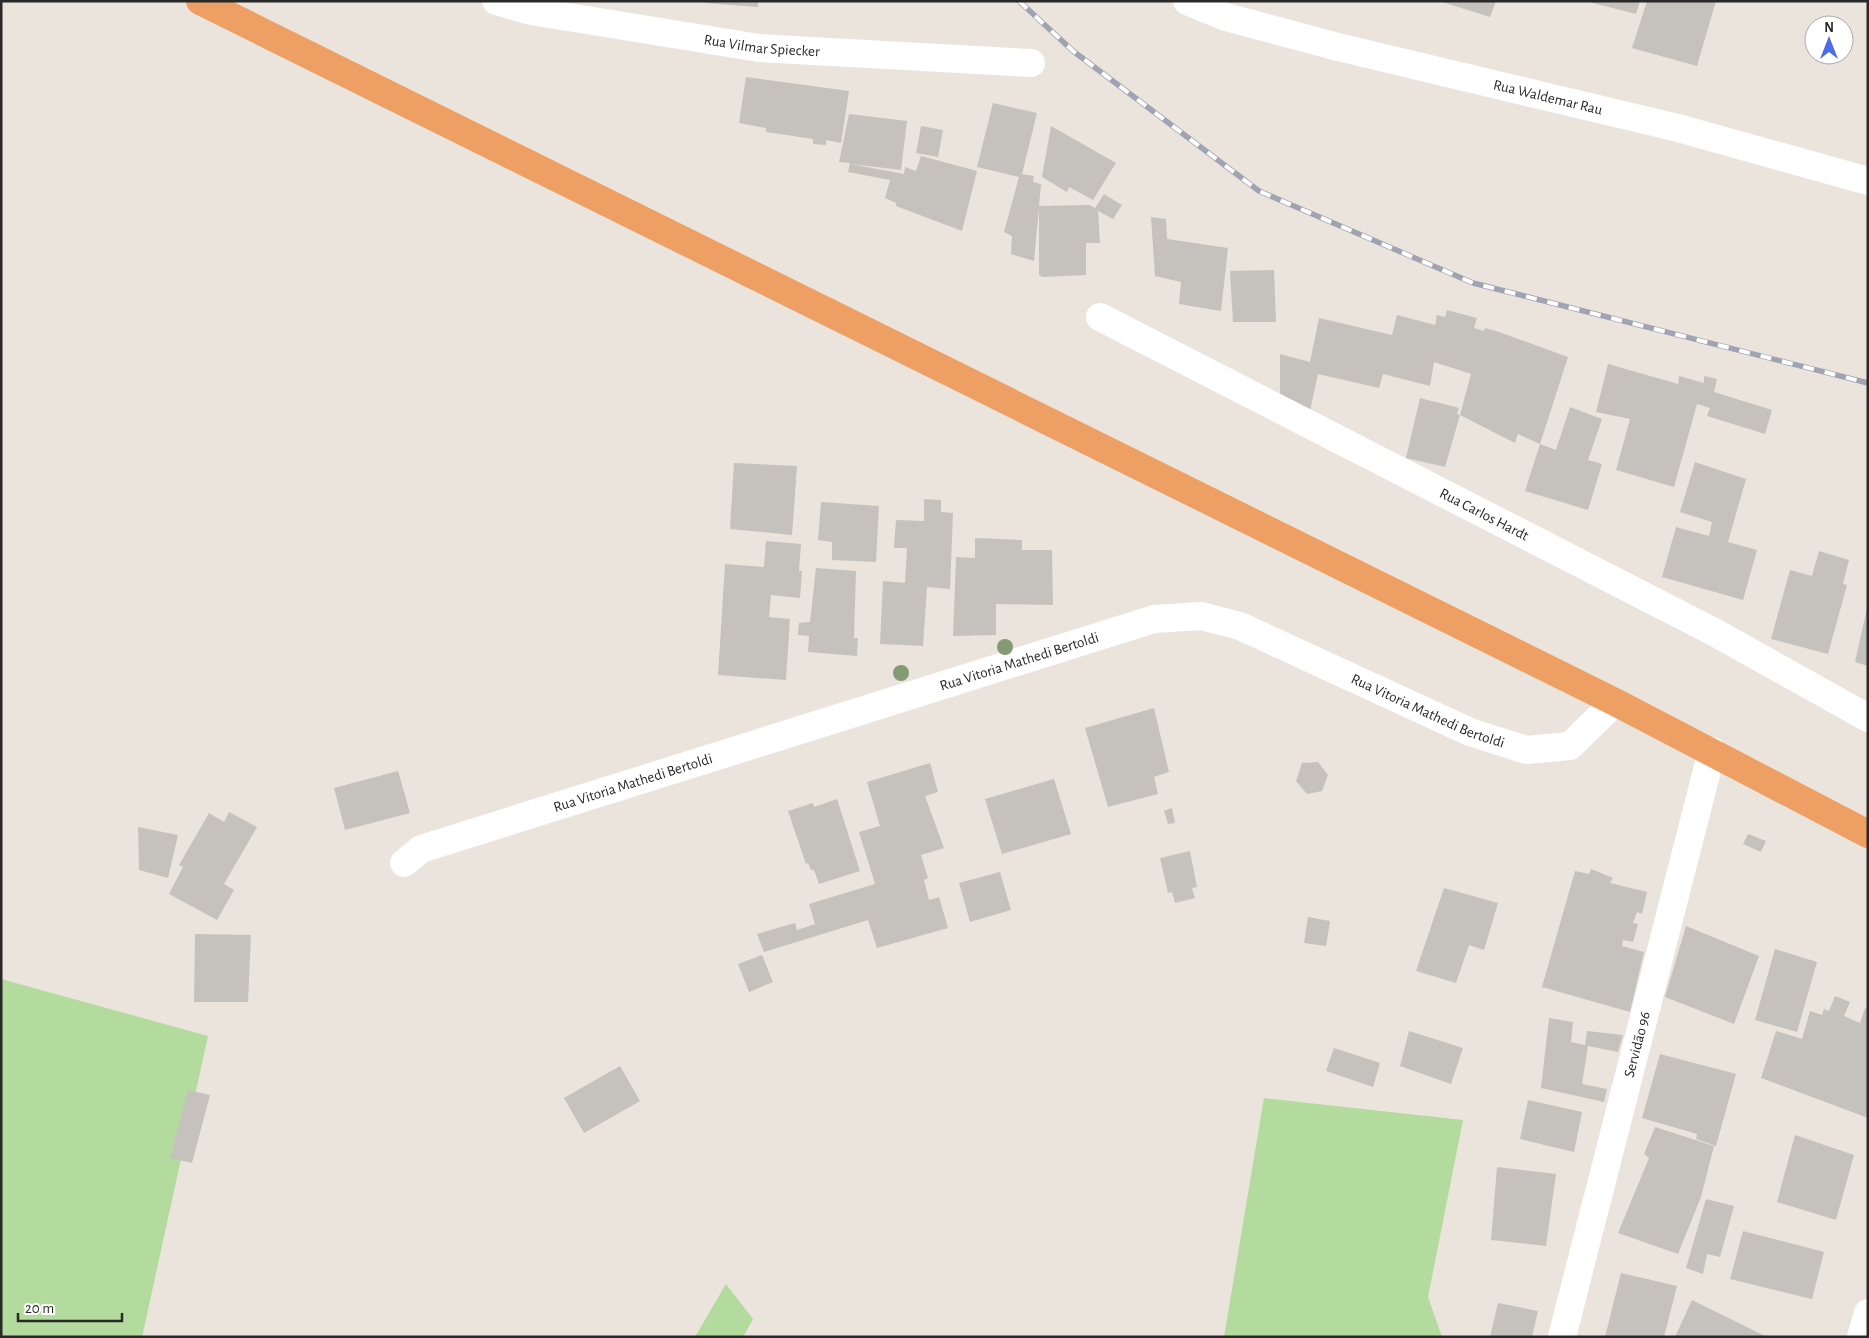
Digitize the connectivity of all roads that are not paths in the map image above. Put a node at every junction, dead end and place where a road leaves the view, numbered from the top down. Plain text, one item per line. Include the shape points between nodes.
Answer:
1 (200, 1) edge
2 (496, 1) edge
3 (1186, 1) edge
4 (1031, 63) dead end
5 (1868, 182) edge
6 (1100, 317) dead end
7 (1615, 702) junction
8 (1868, 718) edge
9 (1712, 751) junction
10 (1868, 834) edge
11 (404, 863) dead end
12 (1868, 1313) edge
13 (1562, 1337) edge
14 (1861, 1337) edge

1 - 7 highway
2 - 4 street, Rua Vilmar Spiecker via 531,11 758,48
3 - 5 street, Rua Waldemar Rau via 1226,17 1338,47 1678,128
6 - 8 street, Rua Carlos Hardt via 1714,632
7 - 9 highway
7 - 11 street, Rua Vitoria Mathedi Bertoldi via 1570,746 1526,750 1470,732 1240,626 1201,616 1154,619 421,849
9 - 10 highway
9 - 13 street, Servidão 96
12 - 14 street

